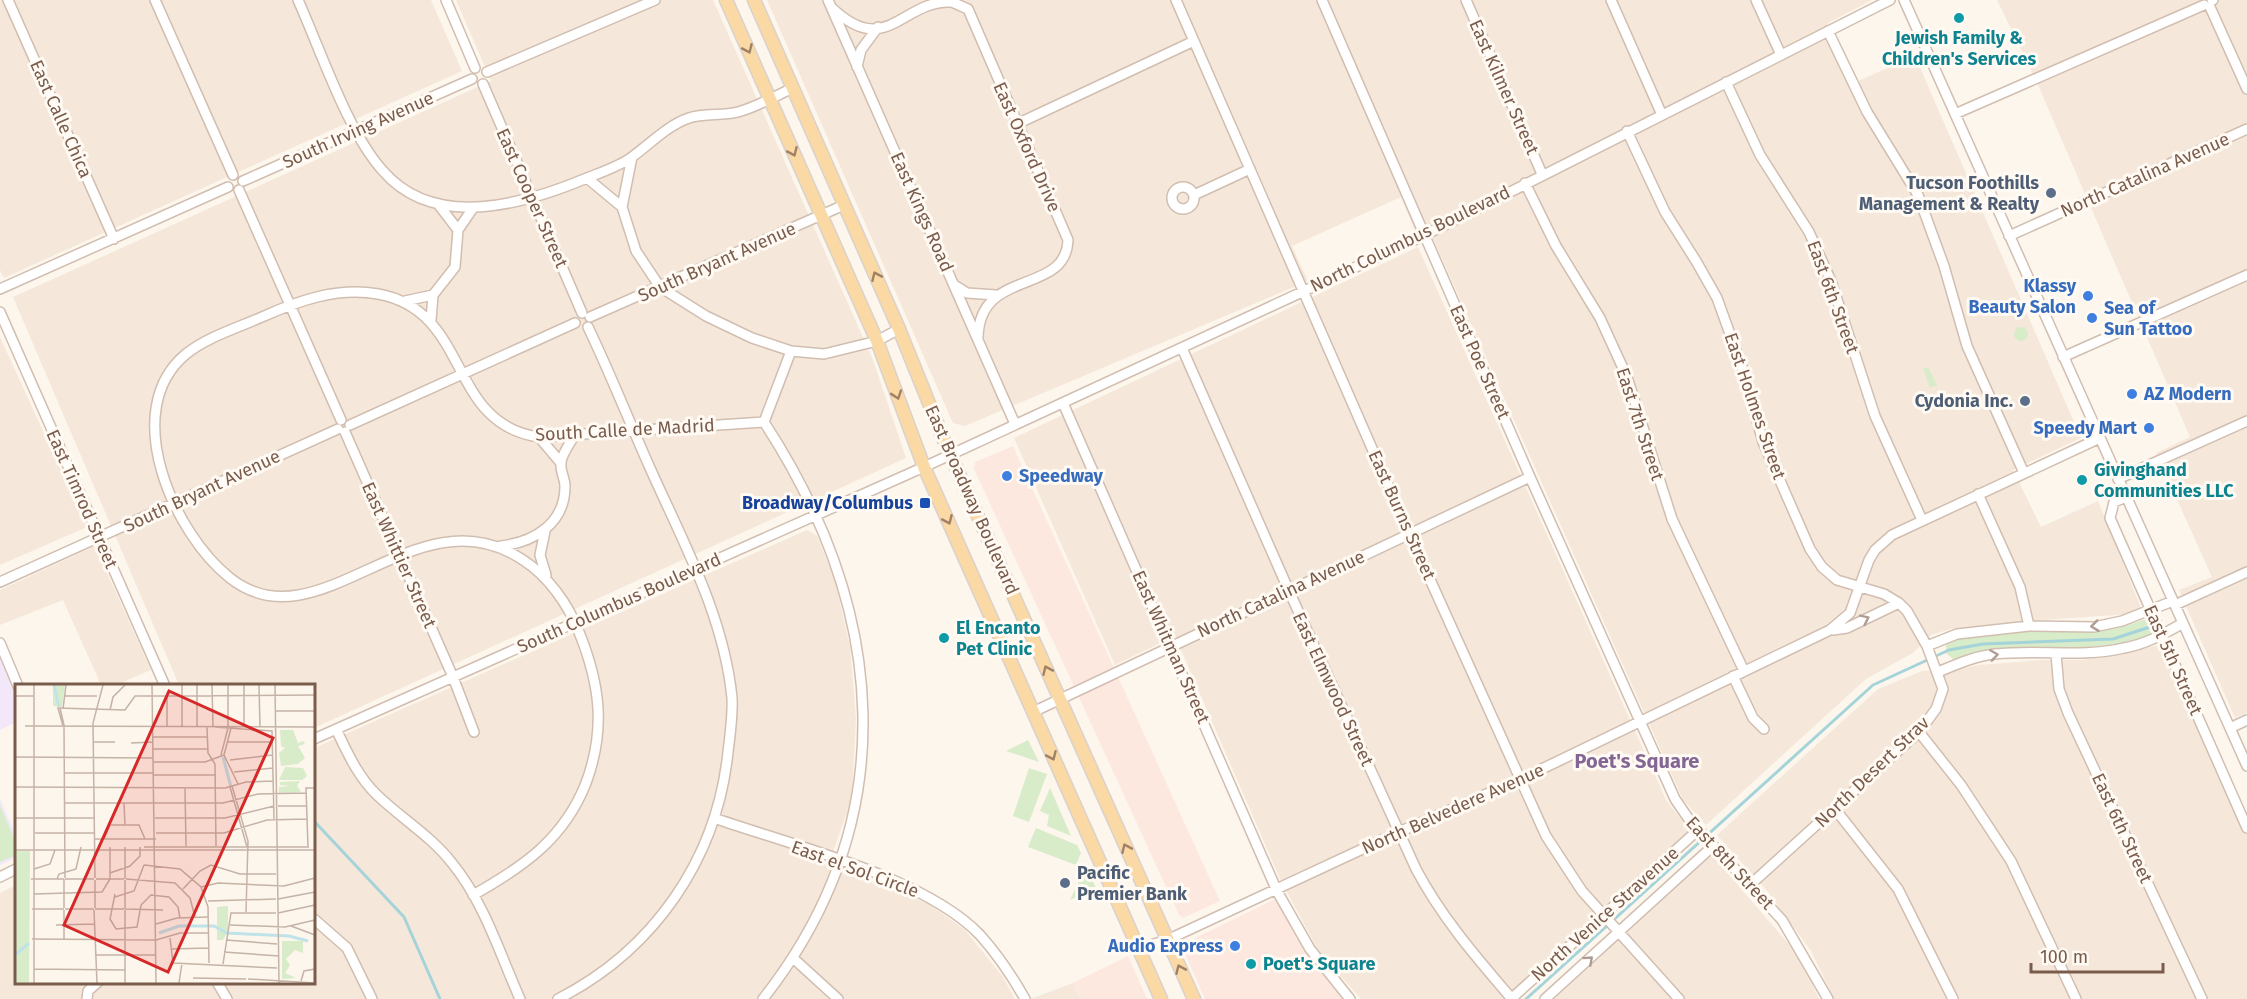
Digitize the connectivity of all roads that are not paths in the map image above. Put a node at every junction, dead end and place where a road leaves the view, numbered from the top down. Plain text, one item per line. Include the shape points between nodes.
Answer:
1 (8, 0) edge
2 (155, 0) edge
3 (298, 0) edge
4 (446, 0) edge
5 (655, 0) edge
6 (726, 0) edge
7 (754, 0) edge
8 (1176, 0) edge
9 (1322, 0) edge
10 (1466, 0) edge
11 (1611, 0) edge
12 (1756, 0) edge
13 (1890, 0) edge
14 (1904, 0) edge
15 (2209, 2) edge
16 (830, 4) edge
17 (878, 27) junction
18 (1828, 32) junction
19 (1194, 41) junction
20 (1782, 55) junction
21 (857, 67) junction
22 (475, 68) junction
23 (488, 72) junction
24 (472, 79) junction
25 (1726, 82) junction
26 (483, 84) junction
27 (793, 88) junction
28 (2247, 89) edge
29 (770, 98) junction
30 (1955, 114) junction
31 (1662, 115) junction
32 (1017, 124) junction
33 (2247, 129) edge
34 (356, 130) junction
35 (1627, 131) junction
36 (632, 157) junction
37 (1250, 169) junction
38 (1542, 174) junction
39 (233, 175) junction
40 (587, 178) junction
41 (243, 181) junction
42 (1525, 183) junction
43 (228, 187) junction
44 (239, 190) junction
45 (1194, 195) dead end
46 (531, 199) junction
47 (438, 204) junction
48 (844, 205) junction
49 (622, 207) junction
50 (473, 208) junction
51 (821, 215) junction
52 (458, 230) junction
53 (1425, 235) junction
54 (2009, 236) junction
55 (114, 238) junction
56 (2247, 274) edge
57 (956, 286) junction
58 (660, 287) junction
59 (0, 289) edge
60 (1304, 291) junction
61 (433, 295) junction
62 (996, 295) junction
63 (405, 301) junction
64 (289, 305) junction
65 (0, 312) edge
66 (587, 319) junction
67 (430, 320) junction
68 (899, 330) junction
69 (978, 337) junction
70 (877, 341) junction
71 (1182, 348) junction
72 (791, 351) junction
73 (2063, 357) junction
74 (463, 374) junction
75 (1063, 403) junction
76 (2247, 421) edge
77 (765, 422) junction
78 (1015, 424) junction
79 (343, 427) junction
80 (632, 430) junction
81 (575, 434) junction
82 (539, 437) junction
83 (2100, 438) junction
84 (951, 454) junction
85 (561, 463) junction
86 (924, 467) junction
87 (2024, 473) junction
88 (1530, 477) junction
89 (2118, 479) junction
90 (1978, 494) junction
91 (2126, 497) junction
92 (174, 503) junction
93 (816, 515) junction
94 (1922, 520) junction
95 (545, 531) junction
96 (1409, 533) junction
97 (100, 539) junction
98 (500, 547) junction
99 (399, 555) junction
100 (695, 570) junction
101 (2247, 572) edge
102 (0, 582) edge
103 (549, 583) junction
104 (1861, 586) junction
105 (1289, 591) junction
106 (1899, 603) junction
107 (2174, 603) junction
108 (2151, 612) junction
109 (575, 623) junction
110 (2183, 623) junction
111 (2029, 626) junction
112 (1830, 630) junction
113 (2162, 635) junction
114 (0, 644) edge
115 (1170, 646) junction
116 (1927, 646) junction
117 (2056, 654) junction
118 (1744, 670) junction
119 (1938, 672) junction
120 (1733, 676) junction
121 (453, 677) junction
122 (17, 684) edge
123 (164, 684) edge
124 (1060, 699) junction
125 (1033, 712) junction
126 (2247, 720) edge
127 (1639, 723) junction
128 (2230, 728) junction
129 (336, 729) junction
130 (1764, 729) dead end
131 (474, 732) dead end
132 (1919, 732) junction
133 (315, 739) edge
134 (2247, 766) edge
135 (1519, 780) junction
136 (1835, 809) junction
137 (714, 818) junction
138 (2247, 828) edge
139 (1698, 830) junction
140 (1399, 832) junction
141 (1713, 846) junction
142 (840, 861) junction
143 (15, 870) edge
144 (0, 877) edge
145 (1750, 885) junction
146 (1277, 891) junction
147 (473, 895) junction
148 (1603, 915) junction
149 (315, 920) edge
150 (1619, 932) junction
151 (1167, 940) junction
152 (1138, 949) junction
153 (793, 958) junction
154 (218, 984) edge
155 (227, 999) edge
156 (372, 999) edge
157 (520, 999) edge
158 (558, 999) edge
159 (763, 999) edge
160 (838, 999) edge
161 (1025, 999) edge
162 (1161, 999) edge
163 (1194, 999) edge
164 (1350, 999) edge
165 (1512, 999) edge
166 (1545, 999) edge
167 (1679, 999) edge
168 (1828, 999) edge
169 (1953, 999) edge
170 (2076, 999) edge
171 (2202, 999) edge

1 - 55 street, East Calle Chica
2 - 39 street
3 - 34 street
4 - 22 street
5 - 23 street
6 -> 29 main road, East Broadway Boulevard
7 - 27 main road, East Broadway Boulevard
8 - 19 street, East Burns Street
9 - 53 street, East Poe Street
10 - 38 street, East Kilmer Street
11 - 31 street
12 - 20 street
13 - 18 street, North Columbus Boulevard
14 - 30 street, East 5th Street
15 - 28 street
15 - 30 street
16 - 17 street via 853,25
16 - 21 street, East Kings Road
17 - 21 street via 861,50
17 - 32 street, East Oxford Drive via 934,2 952,2 968,9
18 - 20 street, North Columbus Boulevard
18 - 87 street via 1867,112 1918,195 1967,346
19 - 32 street
19 - 37 street, East Burns Street
20 - 25 street, North Columbus Boulevard
21 - 57 street, East Kings Road
22 - 23 street
22 - 24 street
23 - 26 street
24 - 26 street
24 - 34 street, South Irving Avenue
25 - 31 street, North Columbus Boulevard
25 - 94 street, East 6th Street via 1760,155 1794,206 1822,261 1875,416
26 - 46 street, East Cooper Street
27 - 29 street
27 - 48 main road, East Broadway Boulevard
29 - 36 street via 739,112 688,118
29 -> 51 main road, East Broadway Boulevard
30 - 54 street, East 5th Street
31 - 35 street, North Columbus Boulevard
32 - 62 street, East Oxford Drive via 1068,240 1067,253 1058,266
33 - 54 street, North Catalina Avenue
34 - 41 street, South Irving Avenue
34 - 47 street via 384,172 421,199
35 - 38 street, North Columbus Boulevard
35 - 104 street, East Holmes Street via 1665,212 1717,298 1763,442 1810,549 1837,580
36 - 40 street
36 - 49 street
37 - 45 street
37 - 60 street, East Burns Street
38 - 42 street, North Columbus Boulevard
39 - 41 street
39 - 43 street via 228,178
40 - 46 street
40 - 49 street
41 - 44 street
42 - 53 street, North Columbus Boulevard
42 - 118 street, East 7th Street via 1556,246 1605,328 1641,417 1672,519
43 - 44 street
43 - 55 street
44 - 64 street, East Whittier Street
46 - 50 street
46 - 66 street, East Cooper Street
47 - 50 street
47 - 52 street
48 - 51 street, South Bryant Avenue
68 -> 48 main road, East Broadway Boulevard
49 - 58 street via 636,251
50 - 52 street
51 - 58 street, South Bryant Avenue
51 - 70 main road, East Broadway Boulevard
52 - 61 street via 455,267
53 - 60 street, North Columbus Boulevard
53 - 88 street, East Poe Street
54 - 73 street, East 5th Street
55 - 59 street
56 - 73 street
57 - 62 street via 967,293
57 - 69 street, East Kings Road
58 - 66 street, South Bryant Avenue
58 - 72 street via 706,316
60 - 71 street, North Columbus Boulevard
60 - 96 street, East Burns Street
61 - 63 street
61 - 67 street
62 - 69 street via 981,314
63 - 64 street, South Calle de Madrid via 355,291
63 - 67 street, South Calle de Madrid
64 - 79 street, East Whittier Street
64 - 92 street, South Calle de Madrid via 184,355 169,376 155,403 154,426 157,451
65 - 97 street, East Timrod Street
66 - 74 street, South Bryant Avenue via 581,328 575,323
66 - 80 street, East Cooper Street
67 - 74 street, South Calle de Madrid
68 - 70 street
68 - 84 main road, East Broadway Boulevard
69 - 78 street, East Kings Road
70 - 72 street via 824,354
70 -> 86 main road, East Broadway Boulevard
71 - 75 street, North Columbus Boulevard
71 - 105 street, East Elmwood Street
72 - 77 street
73 - 83 street, East 5th Street
74 - 79 street, South Bryant Avenue
74 - 82 street, South Calle de Madrid via 483,410 514,431
75 - 78 street, North Columbus Boulevard
75 - 115 street, East Whitman Street
76 - 89 street
77 - 80 street, South Calle de Madrid
77 - 93 street via 792,464
78 - 84 street, North Columbus Boulevard
79 - 92 street, South Bryant Avenue
79 - 99 street, East Whittier Street
80 - 81 street, South Calle de Madrid
80 - 100 street, East Cooper Street
81 - 82 street, South Calle de Madrid
81 - 85 street
82 - 85 street
83 - 87 street, North Belvedere Avenue
83 - 89 street, East 5th Street
84 - 86 street, North Columbus Boulevard
124 -> 84 main road, East Broadway Boulevard
85 - 95 street via 564,500
86 - 93 street, South Columbus Boulevard
86 -> 125 main road, East Broadway Boulevard
87 - 90 street, North Belvedere Avenue
88 - 96 street, North Catalina Avenue
88 - 127 street, East Poe Street
89 - 91 street, East 5th Street
90 - 94 street, North Belvedere Avenue
90 - 111 street via 2020,587
91 - 107 street, East 5th Street
91 - 108 street, East 5th Street via 2114,502 2110,518
92 - 97 street, South Bryant Avenue
92 - 99 street, South Calle de Madrid via 197,546 220,570 240,586 270,595 293,596 344,583
93 - 100 street, South Columbus Boulevard
93 - 142 street via 847,597 858,645 861,682 862,759 856,805
94 - 104 street, North Belvedere Avenue via 1892,535 1875,550
95 - 98 street
95 - 103 street via 540,555
96 - 105 street, North Catalina Avenue
96 - 135 street, East Burns Street
97 - 102 street, South Bryant Avenue
97 - 123 street, East Timrod Street
98 - 99 street, South Calle de Madrid via 440,541
98 - 103 street via 536,568
99 - 121 street, East Whittier Street
100 - 109 street, South Columbus Boulevard
100 - 137 street, East Cooper Street via 715,618 732,700 726,776
101 - 107 street
103 - 109 street
104 - 106 street, East Holmes Street
104 - 112 street, North Belvedere Avenue via 1850,613
105 - 115 street, North Catalina Avenue
105 - 140 street, East Elmwood Street
112 -> 106 street, North Belvedere Avenue via 1847,628
106 - 116 street
107 - 108 street
107 - 110 street, East 5th Street
108 -> 111 street via 2094,627
108 - 113 street, East 5th Street
109 - 121 street, South Columbus Boulevard
109 - 147 street via 592,664 599,702 598,740 586,781 573,813 548,845 518,870
110 - 113 street
110 - 128 street, East 5th Street
111 - 116 street via 1957,634
112 - 118 street, North Belvedere Avenue
113 - 117 street via 2121,649
113 - 138 street, East 5th Street
114 - 122 street
115 - 124 street, North Catalina Avenue
115 - 146 street, East Whitman Street
116 - 119 street
119 -> 117 street via 1995,654
117 - 171 street, East 6th Street via 2059,689 2068,713
118 - 120 street, North Belvedere Avenue
119 - 132 street, North Desert Strav via 1943,689 1936,709
120 - 127 street, North Belvedere Avenue
120 - 130 street via 1753,718
121 - 129 street, South Columbus Boulevard
121 - 131 street, East Whittier Street
124 - 125 street, North Catalina Avenue
151 -> 124 main road, East Broadway Boulevard
125 -> 152 main road, East Broadway Boulevard
126 - 128 street
127 - 135 street, North Belvedere Avenue
127 - 139 street, East 8th Street via 1675,799
128 - 134 street, East 5th Street
129 - 133 street, South Columbus Boulevard
129 - 147 street via 366,783 443,852
132 - 136 street, North Desert Strav
132 - 170 street via 1967,793 2011,861
135 - 140 street, North Belvedere Avenue
135 - 148 street, East Burns Street via 1562,865
136 - 145 street, North Desert Strav
136 - 169 street via 1898,889
137 - 142 street, East el Sol Circle
137 - 158 street, East Cooper Street via 696,867 641,941 607,969
139 - 141 street, East 8th Street
139 - 148 street, North Venice Stravenue
140 - 146 street, North Belvedere Avenue
140 - 165 street, East Elmwood Street via 1435,905
141 - 145 street, East 8th Street
141 - 150 street, North Venice Stravenue
142 - 153 street via 827,899
142 - 161 street, East el Sol Circle via 919,891 952,912 979,934 1005,964
143 - 144 street
145 - 168 street, East 8th Street via 1782,920
146 - 151 street, North Belvedere Avenue
146 - 164 street, East Whitman Street via 1310,949
147 - 157 street
148 - 150 street, East Burns Street
148 - 165 street, North Venice Stravenue
149 - 156 street via 347,948
166 -> 150 street, North Venice Stravenue
150 - 167 street, East Burns Street
151 - 152 street, North Belvedere Avenue
163 -> 151 main road, East Broadway Boulevard
152 - 162 main road, East Broadway Boulevard
153 - 159 street
153 - 160 street
154 - 155 street

